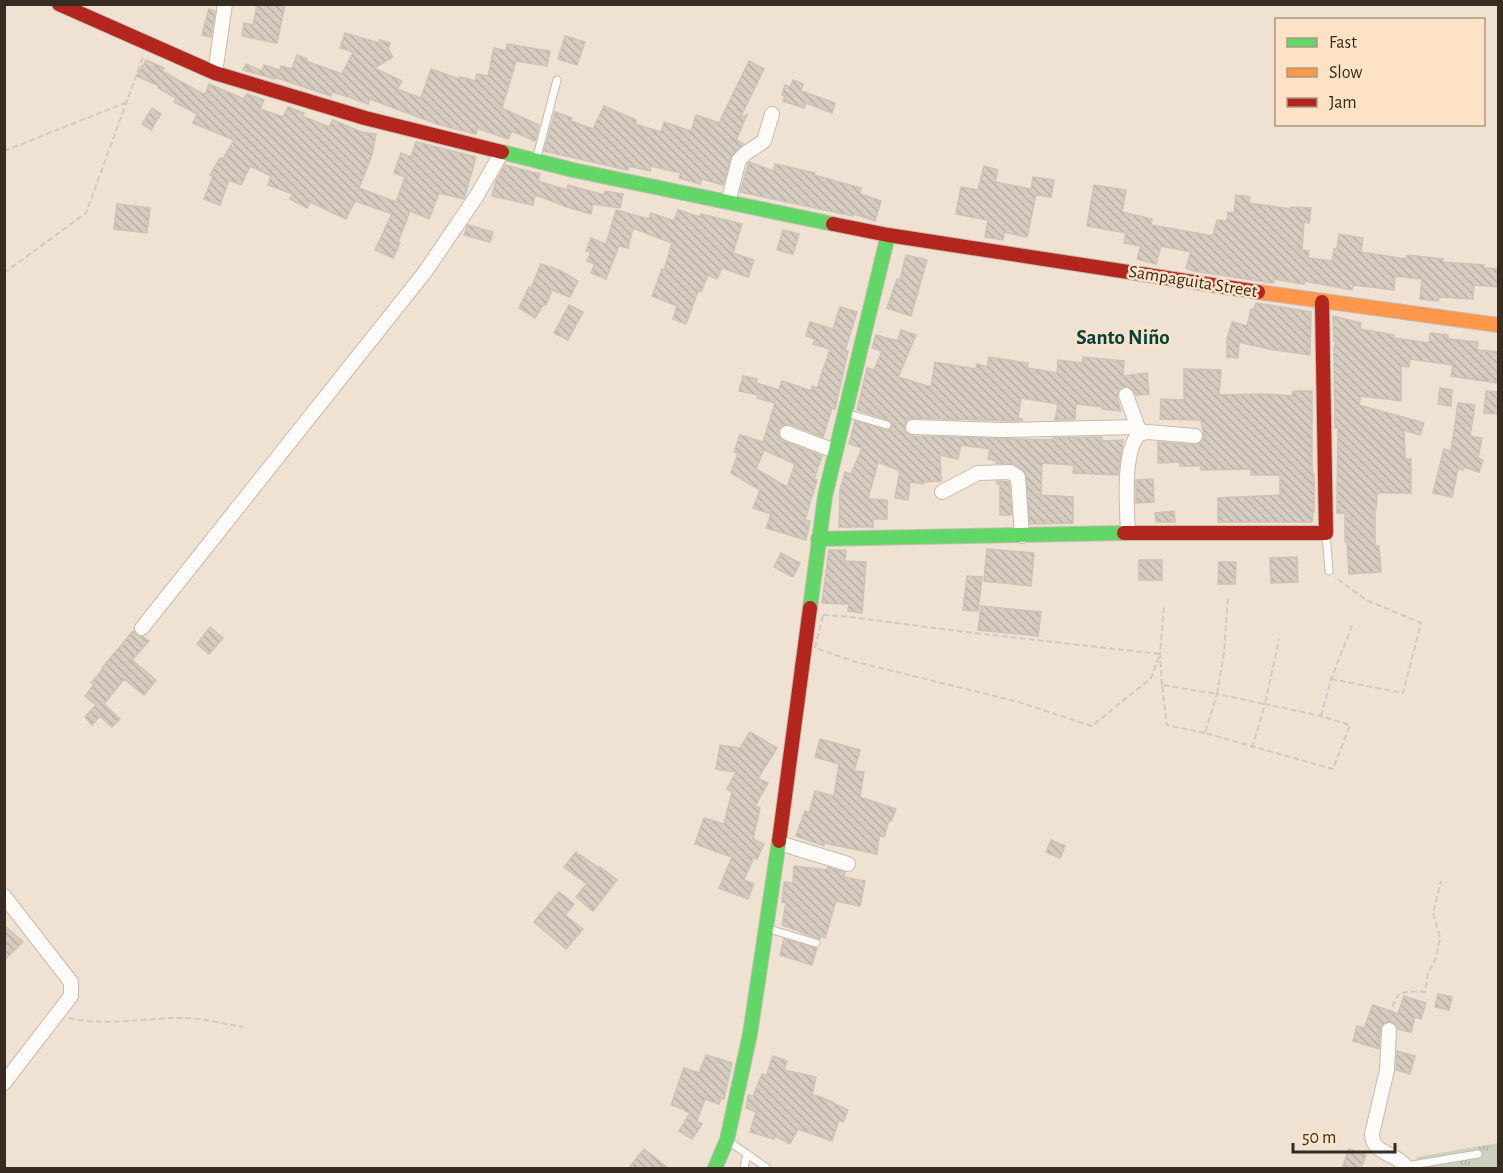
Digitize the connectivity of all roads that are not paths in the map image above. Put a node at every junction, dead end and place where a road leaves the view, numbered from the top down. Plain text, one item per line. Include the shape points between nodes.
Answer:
1 (59, 4) edge
2 (225, 4) edge
3 (215, 72) junction
4 (557, 80) dead end
5 (772, 114) dead end
6 (502, 152) junction
7 (536, 160) junction
8 (728, 202) junction
9 (888, 235) junction
10 (1322, 302) junction
11 (1498, 325) edge
12 (1126, 395) dead end
13 (844, 412) junction
14 (887, 425) dead end
15 (913, 428) dead end
16 (1139, 430) junction
17 (787, 433) dead end
18 (1195, 436) dead end
19 (836, 450) junction
20 (942, 492) dead end
21 (1128, 533) junction
22 (1326, 533) junction
23 (1022, 536) junction
24 (818, 539) junction
25 (1329, 571) road end
26 (142, 628) dead end
27 (779, 843) junction
28 (848, 864) dead end
29 (4, 896) edge
30 (767, 928) junction
31 (816, 943) dead end
32 (1389, 1030) road end
33 (4, 1083) edge
34 (727, 1140) junction
35 (747, 1154) junction
36 (1478, 1154) dead end
37 (1407, 1167) edge
38 (715, 1168) edge
39 (744, 1168) edge
40 (767, 1168) edge

1 - 3 street, Sampaguita Street
2 - 3 street
3 - 6 street, Sampaguita Street via 365,118
4 - 7 lane
5 - 8 street via 764,141 739,160
6 - 7 street, Sampaguita Street
6 - 26 street via 425,272
7 - 8 street, Sampaguita Street
8 - 9 street, Sampaguita Street
9 - 10 street, Sampaguita Street
9 - 13 street
10 - 11 street, Sampaguita Street
10 - 22 street
12 - 16 street
13 - 14 lane
13 - 19 street
15 - 16 street
16 - 18 street
16 - 21 street via 1127,478
17 - 19 street
19 - 24 street
20 - 23 street via 978,473 1015,473
21 - 22 street
21 - 23 street
22 - 25 lane
23 - 24 street
24 - 27 street
27 - 28 street
27 - 30 street
29 - 33 street via 71,982 71,996
30 - 31 lane
30 - 34 street
32 - 37 street via 1387,1070 1372,1142
34 - 35 lane
34 - 38 street
35 - 39 lane
35 - 40 lane
36 - 37 lane

